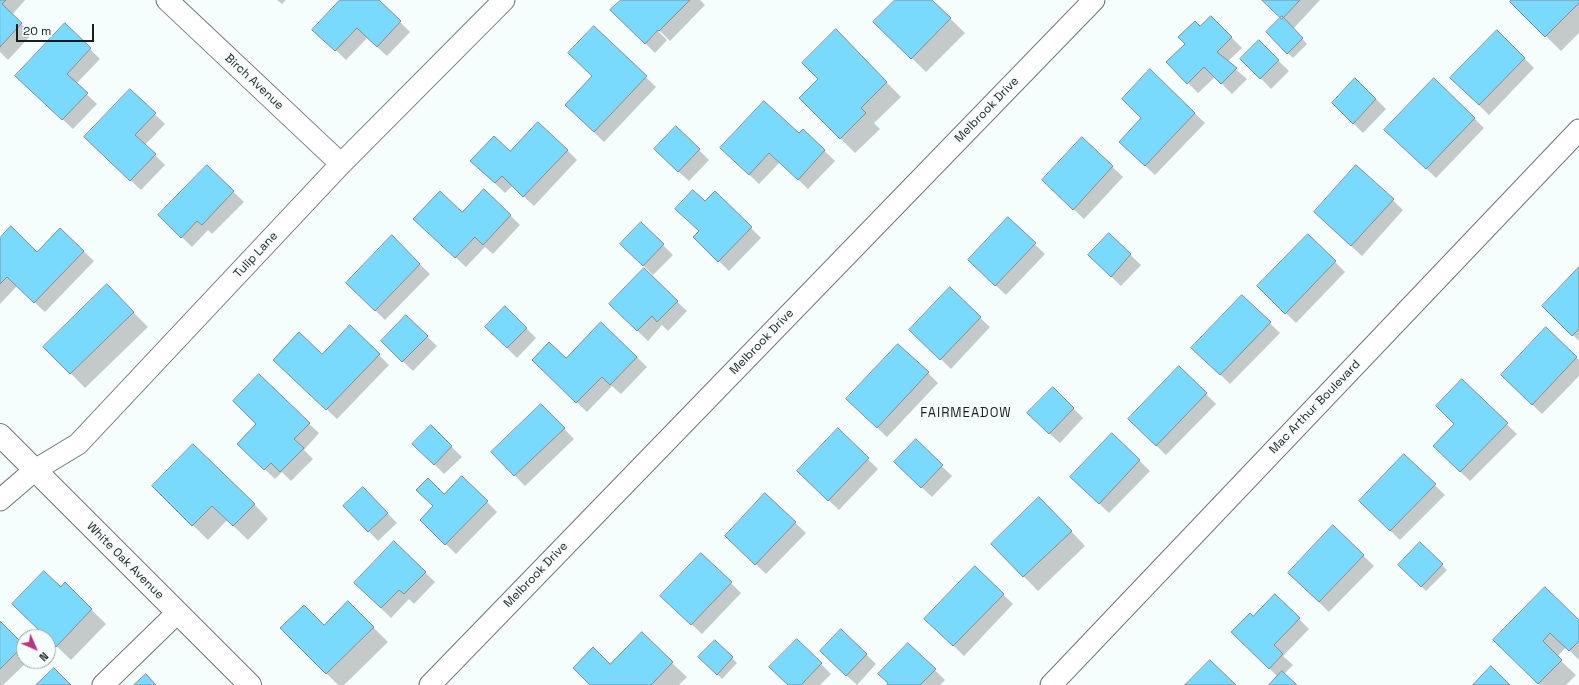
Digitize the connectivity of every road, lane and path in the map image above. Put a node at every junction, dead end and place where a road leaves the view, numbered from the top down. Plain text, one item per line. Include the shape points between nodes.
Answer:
1 (167, 0) edge
2 (504, 0) edge
3 (1094, 0) edge
4 (1579, 130) edge
5 (341, 164) junction
6 (0, 435) edge
7 (35, 470) junction
8 (0, 500) edge
9 (177, 613) junction
10 (103, 685) edge
11 (250, 685) edge
12 (430, 685) edge
13 (1051, 685) edge

1 - 5 street, Birch Avenue
2 - 5 street, Tulip Lane
3 - 12 street, Melbrook Drive
4 - 13 street, Mac Arthur Boulevard
5 - 7 street, Tulip Lane via 78,444
6 - 7 street, White Oak Avenue
7 - 8 street, Tulip Lane
7 - 9 street, White Oak Avenue
9 - 10 street
9 - 11 street, White Oak Avenue

